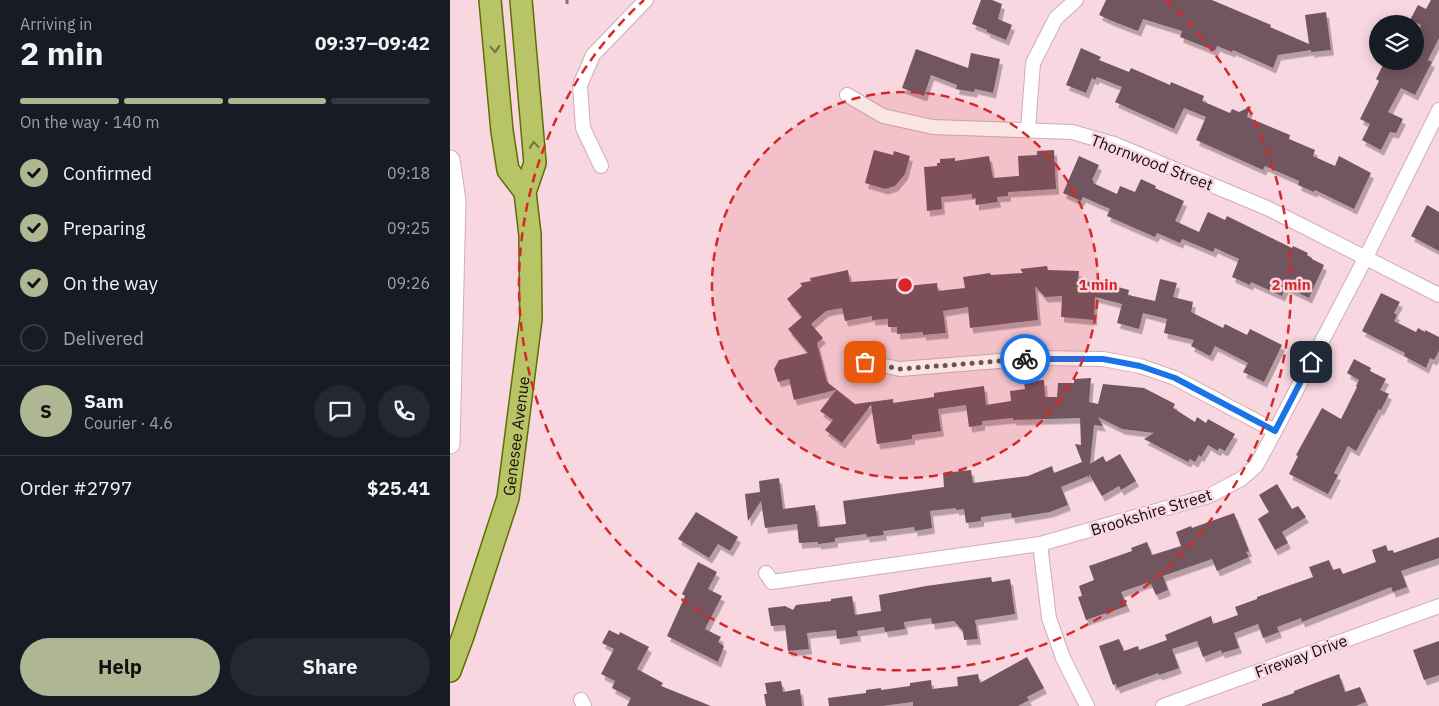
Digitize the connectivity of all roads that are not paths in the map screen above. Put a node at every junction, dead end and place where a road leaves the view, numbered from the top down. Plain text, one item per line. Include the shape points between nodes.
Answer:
1 (490, 0) edge
2 (521, 0) edge
3 (646, 0) edge
4 (1076, 0) edge
5 (847, 95) dead end
6 (1439, 110) edge
7 (1028, 129) junction
8 (450, 160) edge
9 (601, 166) dead end
10 (525, 192) junction
11 (1365, 258) junction
12 (1439, 296) edge
13 (865, 362) dead end
14 (1275, 431) junction
15 (450, 444) edge
16 (1040, 544) junction
17 (766, 573) dead end
18 (1439, 606) edge
19 (450, 671) edge
20 (1087, 706) edge
21 (1163, 706) edge

1 -> 10 main road via 508,170
10 -> 2 main road, Genesee Avenue via 535,163
3 - 9 street via 594,56 580,85 583,128
4 - 7 street via 1056,18 1033,63
5 - 7 street, Thornwood Street via 882,116 933,127
6 - 11 street, Brookshire Street
7 - 11 street, Thornwood Street via 1072,132 1114,144 1267,208
8 - 15 street via 456,201
10 - 19 main road, Genesee Avenue via 530,235 531,319 508,498
11 - 12 street, Thornwood Street
11 - 14 street, Brookshire Street
13 - 14 street via 900,369 1038,358 1103,359 1140,366 1175,378
14 - 16 street, Brookshire Street via 1256,466 1242,478 1209,496
16 - 17 street, Brookshire Street via 772,582
16 - 20 street via 1048,618
18 - 21 street, Fireway Drive

